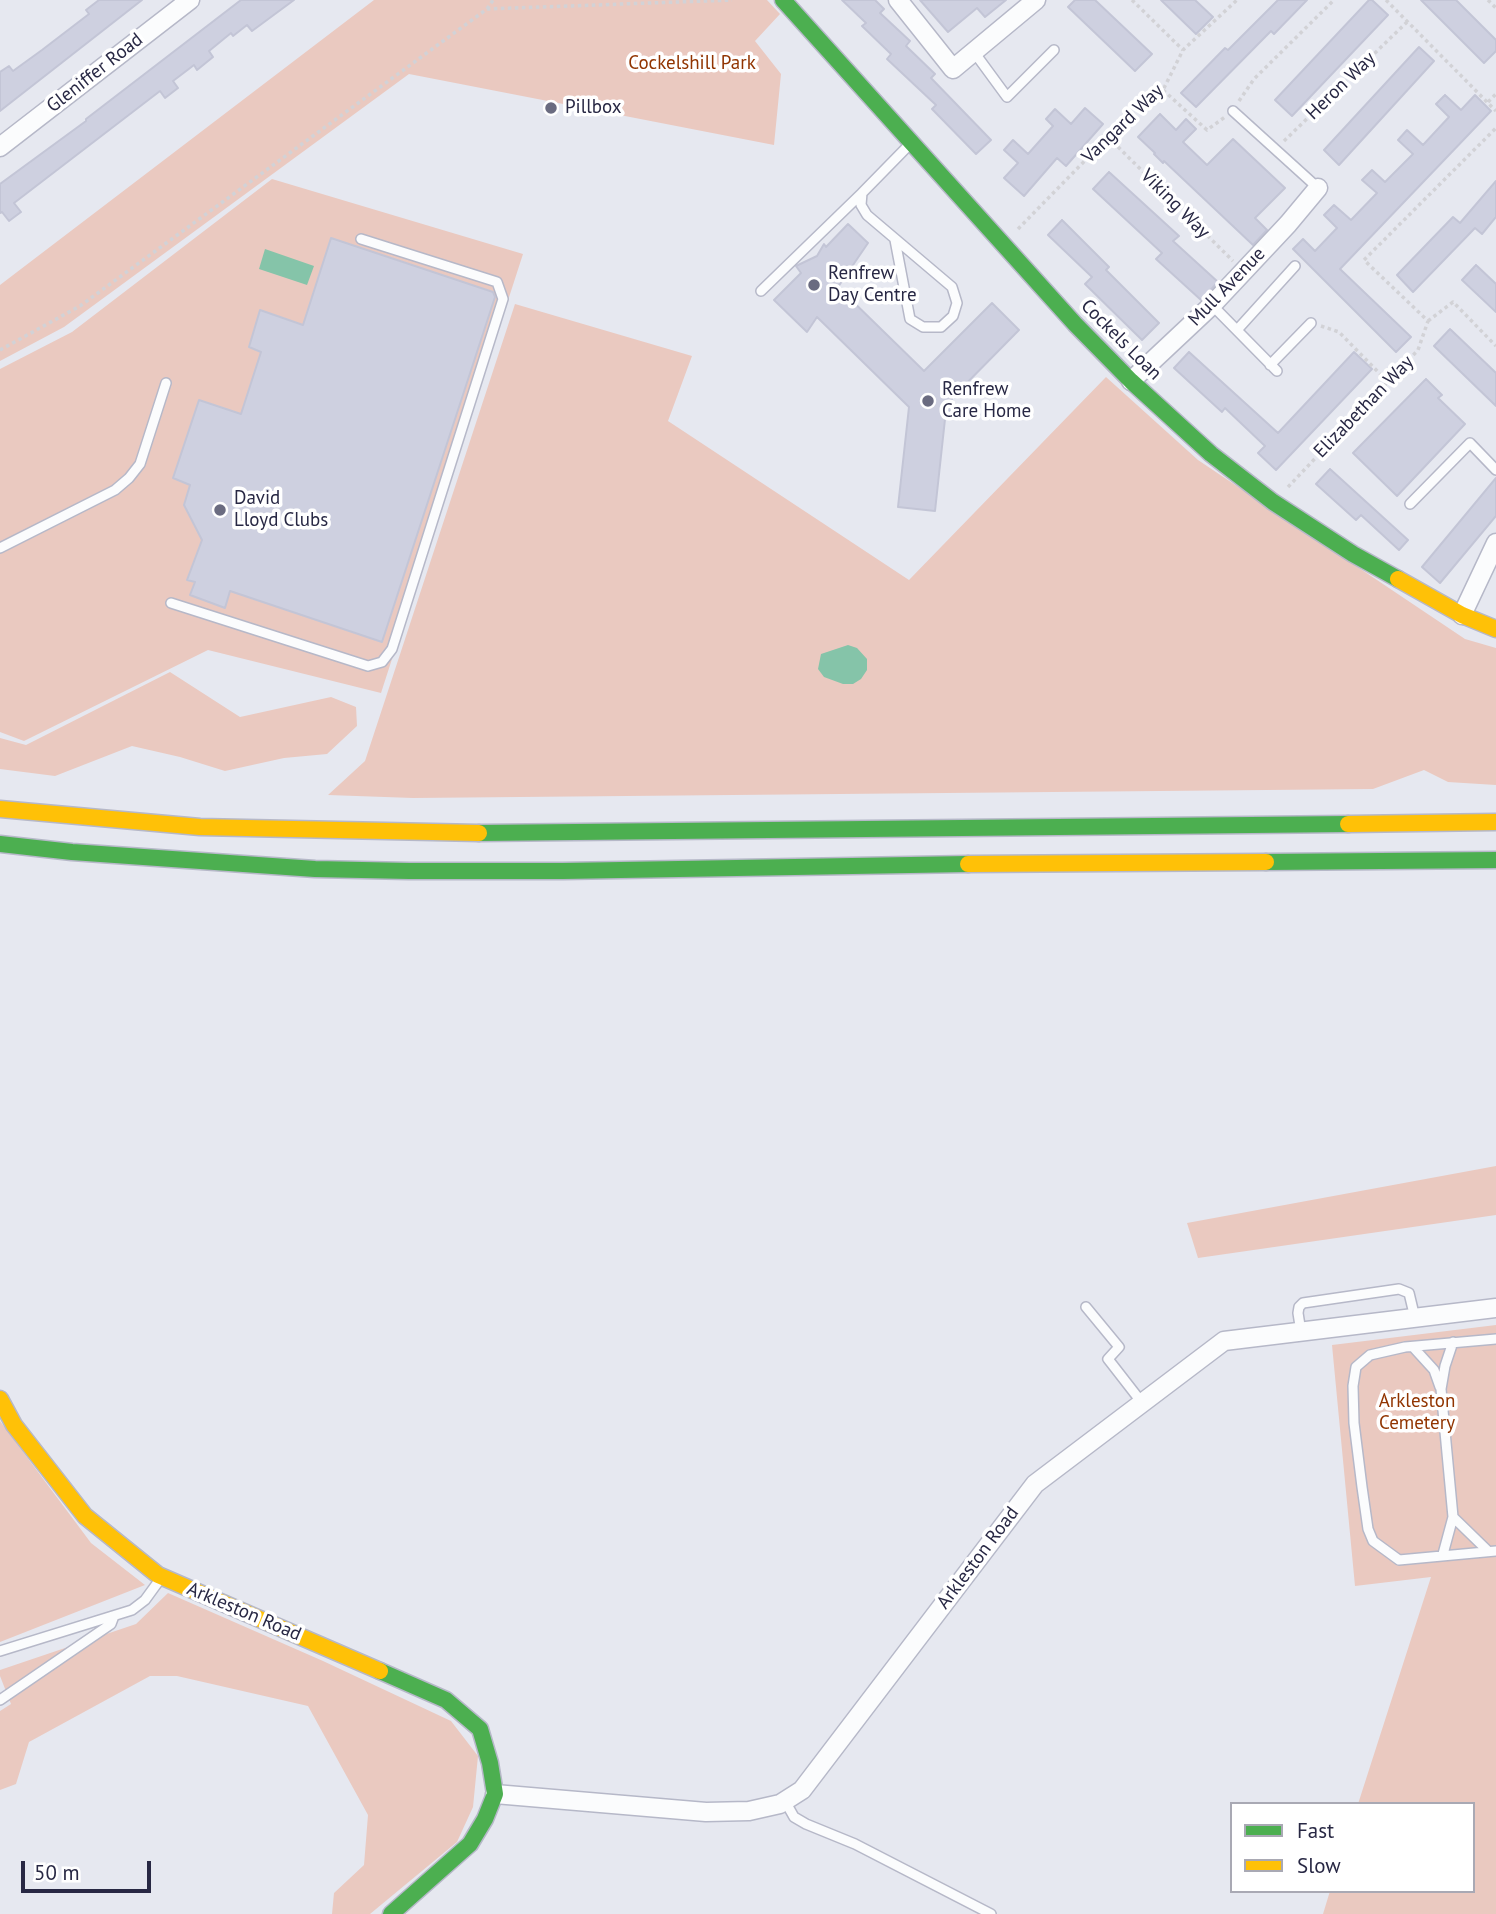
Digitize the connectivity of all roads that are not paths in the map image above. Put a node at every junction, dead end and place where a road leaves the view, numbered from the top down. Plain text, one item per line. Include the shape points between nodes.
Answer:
1 (190, 0) edge
2 (783, 0) edge
3 (898, 0) edge
4 (1036, 0) edge
5 (1054, 50) dead end
6 (974, 52) junction
7 (1233, 111) road end
8 (911, 142) junction
9 (0, 147) edge
10 (1318, 188) joint
11 (862, 193) junction
12 (361, 239) dead end
13 (895, 240) junction
14 (1295, 266) dead end
15 (761, 291) dead end
16 (1212, 306) junction
17 (1311, 323) road end
18 (1237, 330) junction
19 (1130, 381) junction
20 (166, 383) dead end
21 (1496, 470) edge
22 (1410, 504) dead end
23 (1496, 543) edge
24 (0, 548) edge
25 (171, 603) dead end
26 (1462, 615) junction
27 (1496, 629) edge
28 (0, 810) edge
29 (1496, 822) edge
30 (0, 844) edge
31 (1496, 860) edge
32 (1086, 1307) dead end
33 (1496, 1308) edge
34 (1415, 1318) junction
35 (1301, 1332) junction
36 (1496, 1339) edge
37 (1453, 1342) junction
38 (1413, 1347) junction
39 (1441, 1389) junction
40 (0, 1399) edge
41 (1143, 1404) junction
42 (1453, 1517) junction
43 (1492, 1551) edge
44 (1443, 1554) junction
45 (162, 1577) junction
46 (114, 1616) junction
47 (0, 1651) edge
48 (0, 1700) edge
49 (495, 1794) junction
50 (785, 1801) junction
51 (391, 1914) edge
52 (991, 1914) edge

1 - 9 street, Gleniffer Road
2 - 8 main road, Cockels Loan
3 - 6 street via 953,69
4 - 6 street
5 - 6 lane via 1007,96
7 - 10 lane
8 - 11 lane
8 - 19 main road, Cockels Loan
10 - 16 street, Mull Avenue
11 - 13 lane via 861,205 867,215
11 - 15 lane
12 - 25 lane via 497,282 503,299 392,649 382,662 368,666
13 - 13 lane via 952,286 957,303 953,316 941,327 923,327 910,319
14 - 18 lane
16 - 18 lane
16 - 19 street, Mull Avenue
17 - 18 lane via 1274,368
19 - 26 main road, Cockels Loan via 1273,502 1353,554
20 - 24 lane via 140,464 129,478 115,490
21 - 22 lane via 1470,443
23 - 26 street
26 - 27 main road, Cockels Loan
28 - 29 main road via 200,827 499,833
30 - 31 main road via 233,864 409,871
32 - 41 lane via 1119,1347 1108,1359
33 - 34 street, Arkleston Road
34 - 35 street, Arkleston Road
34 - 35 lane via 1409,1293 1399,1289 1303,1303 1298,1313
35 - 41 street, Arkleston Road via 1224,1341
36 - 37 lane
37 - 38 lane
37 - 39 lane
38 - 39 lane via 1434,1370
38 - 44 lane via 1370,1354 1356,1367 1354,1423 1368,1529 1373,1541 1399,1560
39 - 42 lane
40 - 45 main road, Arkleston Road via 85,1516
41 - 50 street, Arkleston Road via 1035,1484 802,1790
42 - 43 lane
42 - 44 lane
43 - 44 lane
45 - 46 lane via 145,1600
45 - 49 main road, Arkleston Road via 446,1700 480,1729
46 - 47 lane
46 - 48 lane via 111,1624
49 - 50 street, Arkleston Road via 706,1812 749,1811
49 - 51 main road via 470,1844
50 - 52 lane via 794,1817 806,1824

